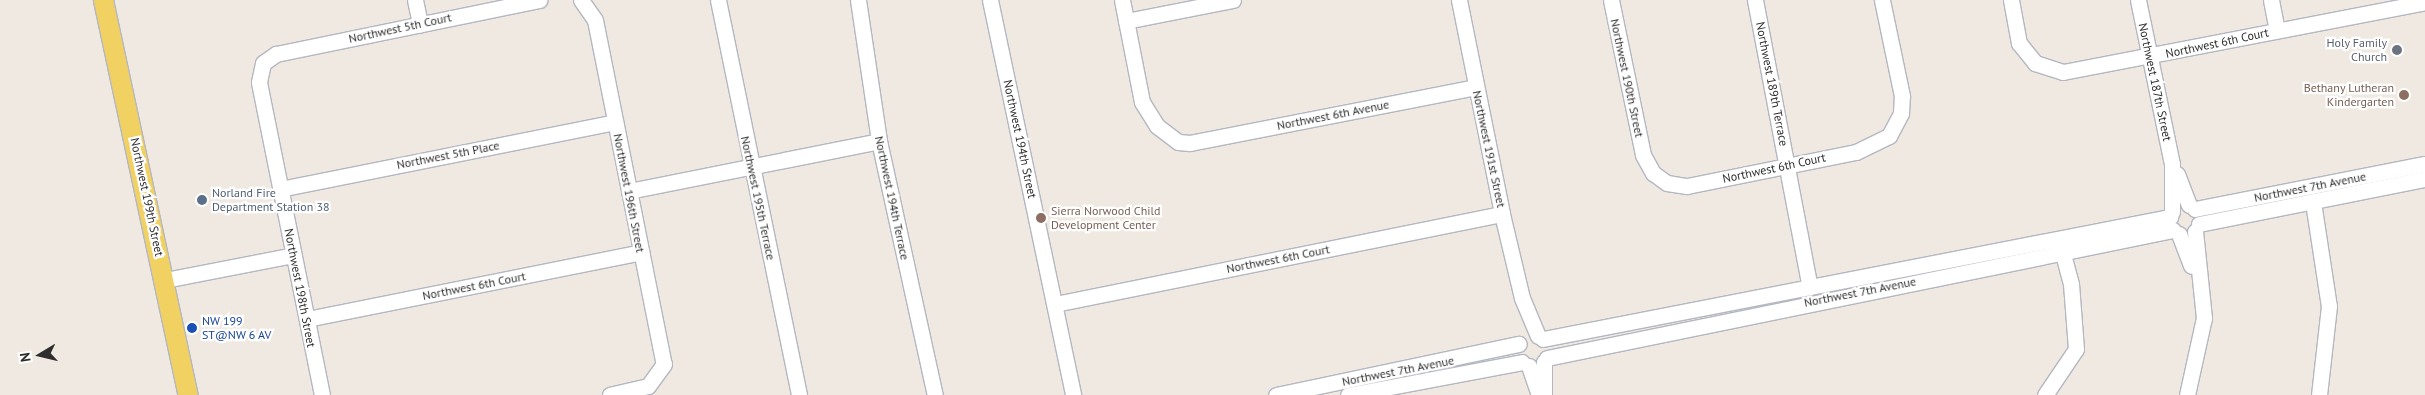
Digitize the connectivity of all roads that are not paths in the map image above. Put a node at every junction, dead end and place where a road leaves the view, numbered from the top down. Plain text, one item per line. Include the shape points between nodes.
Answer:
1 (103, 0) edge
2 (415, 0) edge
3 (540, 0) edge
4 (718, 0) edge
5 (858, 0) edge
6 (990, 0) edge
7 (1122, 0) edge
8 (1234, 0) edge
9 (1459, 0) edge
10 (1611, 0) edge
11 (1755, 0) edge
12 (1882, 0) edge
13 (2010, 0) edge
14 (2138, 0) edge
15 (2271, 0) edge
16 (584, 2) edge
17 (2425, 2) edge
18 (2404, 3) edge
19 (1126, 21) junction
20 (420, 24) junction
21 (2277, 30) junction
22 (2150, 57) junction
23 (263, 63) joint
24 (1476, 87) junction
25 (615, 122) junction
26 (879, 141) junction
27 (1643, 155) joint
28 (1788, 164) junction
29 (2172, 164) junction
30 (2425, 164) edge
31 (751, 166) junction
32 (2425, 179) edge
33 (280, 188) junction
34 (629, 191) junction
35 (2313, 202) junction
36 (2192, 207) junction
37 (1502, 214) junction
38 (2174, 223) junction
39 (2197, 228) junction
40 (2062, 251) junction
41 (641, 252) junction
42 (294, 256) junction
43 (165, 280) junction
44 (2198, 284) junction
45 (1810, 286) junction
46 (1054, 304) junction
47 (307, 319) junction
48 (1531, 339) junction
49 (1545, 360) junction
50 (1525, 364) junction
51 (188, 395) edge
52 (322, 395) edge
53 (610, 395) edge
54 (799, 395) edge
55 (935, 395) edge
56 (1073, 395) edge
57 (1276, 395) edge
58 (1348, 395) edge
59 (1539, 395) edge
60 (1544, 395) edge
61 (2045, 395) edge
62 (2187, 395) edge
63 (2319, 395) edge

1 - 43 main road, Northwest 199th Street
2 - 20 street
3 - 20 street, Northwest 5th Court
4 - 31 street, Northwest 195th Terrace
5 - 26 street, Northwest 194th Terrace
6 - 46 street, Northwest 194th Street
7 - 19 street
8 - 19 street
9 - 24 street, Northwest 191st Street
10 - 27 street, Northwest 190th Street
11 - 28 street, Northwest 189th Terrace
12 - 28 street, Northwest 6th Court via 1902,96 1901,113 1889,136 1856,152
13 - 22 street, Northwest 6th Court via 2020,44 2035,63 2064,72
14 - 22 street, Northwest 187th Street
15 - 21 street
16 - 25 street, Northwest 196th Street via 595,20
17 - 18 street, Northwest 6th Court
18 - 21 street, Northwest 6th Court
19 - 24 street, Northwest 6th Avenue via 1142,102 1157,126 1178,142 1190,143
20 - 23 street, Northwest 5th Court via 276,54
21 - 22 street, Northwest 6th Court
22 - 29 street, Northwest 187th Street
23 - 33 street, Northwest 198th Street via 259,82
24 - 37 street, Northwest 191st Street
25 - 33 street, Northwest 5th Place
25 - 34 street, Northwest 196th Street
26 - 31 street
26 - 55 street, Northwest 194th Terrace
27 - 28 street, Northwest 6th Court via 1653,172 1667,183 1687,186
28 - 45 street, Northwest 189th Terrace
29 - 36 street
29 - 38 street
30 - 36 street, Northwest 7th Avenue
31 - 34 street
31 - 54 street, Northwest 195th Terrace
32 - 35 street, Northwest 7th Avenue
33 - 42 street, Northwest 198th Street
34 - 41 street, Northwest 196th Street
35 - 39 street, Northwest 7th Avenue
35 - 63 street via 2329,306
36 - 38 street, Northwest 7th Avenue
36 - 39 street
37 - 46 street, Northwest 6th Court
37 - 48 street, Northwest 191st Street
38 - 39 street, Northwest 7th Avenue
38 - 40 street, Northwest 7th Avenue
38 - 44 street
38 - 45 street, Northwest 7th Avenue
39 - 44 street
40 - 49 street, Northwest 7th Avenue
40 - 61 street via 2071,284 2076,349
41 - 47 street, Northwest 6th Court
41 - 53 street, Northwest 196th Street via 664,364 655,382
42 - 43 street
42 - 47 street, Northwest 198th Street
43 - 51 main road, Northwest 199th Street
44 - 62 street via 2204,318
45 - 48 street, Northwest 7th Avenue
46 - 56 street, Northwest 194th Street
47 - 52 street, Northwest 198th Street
48 - 49 street
48 - 50 street
48 - 57 street, Northwest 7th Avenue
49 - 50 street, Northwest 7th Avenue
49 - 60 street
50 - 58 street, Northwest 7th Avenue
50 - 59 street

